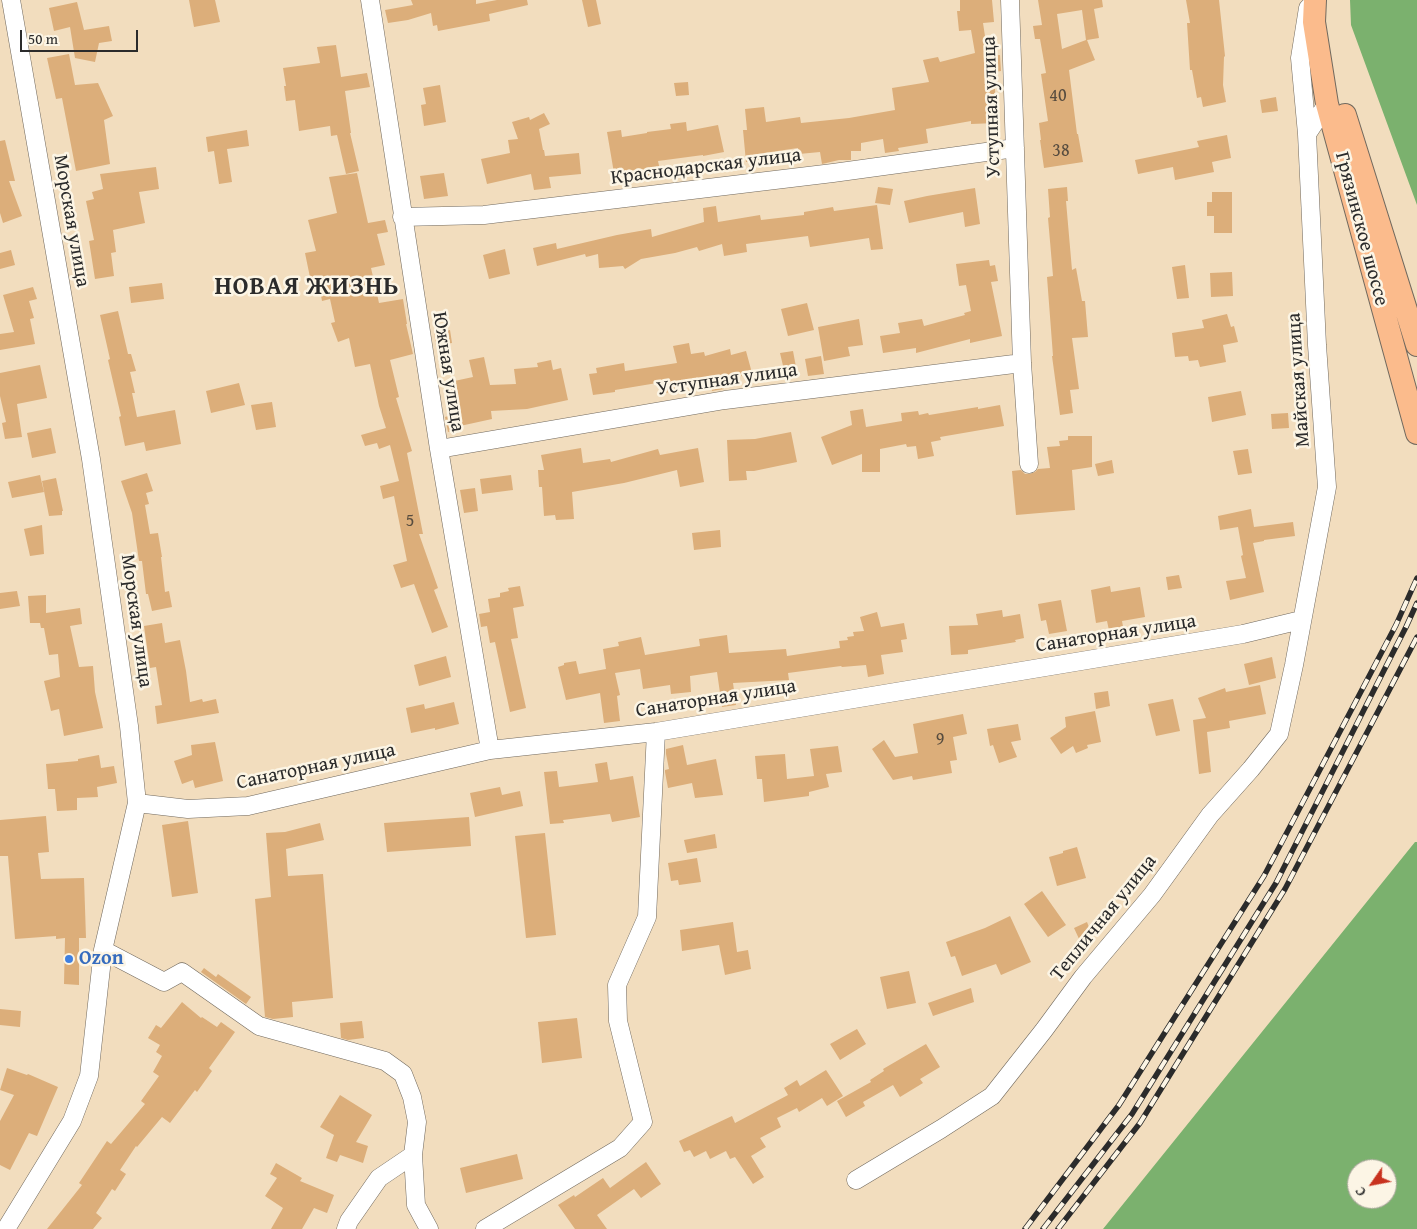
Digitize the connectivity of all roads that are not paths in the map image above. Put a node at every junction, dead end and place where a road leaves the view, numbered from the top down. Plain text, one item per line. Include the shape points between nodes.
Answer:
1 (11, 0) edge
2 (370, 0) edge
3 (1010, 0) edge
4 (1309, 0) edge
5 (1314, 11) edge
6 (1327, 104) junction
7 (1307, 134) junction
8 (1014, 148) junction
9 (402, 217) junction
10 (1417, 345) edge
11 (1022, 363) junction
12 (1416, 430) edge
13 (439, 449) junction
14 (1029, 464) dead end
15 (1301, 620) junction
16 (656, 732) junction
17 (490, 750) junction
18 (138, 803) junction
19 (103, 950) junction
20 (413, 1155) junction
21 (856, 1180) dead end
22 (6, 1229) edge
23 (346, 1229) edge
24 (429, 1229) edge
25 (486, 1229) edge

1 - 18 street, Морская улица via 91,459
2 - 9 street, Южная улица
3 - 8 street, Уступная улица
4 - 7 street, Майская улица via 1300,58
5 - 6 main road, Грязинское шоссе
5 - 10 main road, Грязинское шоссе
6 - 7 street
6 - 12 main road, Грязинское шоссе
7 - 15 street, Майская улица via 1327,487
8 - 9 street, Краснодарская улица via 484,215
8 - 11 street, Уступная улица
9 - 13 street, Южная улица
11 - 13 street, Уступная улица via 725,400
11 - 14 street, Уступная улица
13 - 17 street, Южная улица
15 - 16 street, Санаторная улица via 1243,634
15 - 21 street, Тепличная улица via 1279,734 1210,815 1152,895 1083,977 992,1096
16 - 17 street, Санаторная улица
16 - 25 street via 647,917 617,985 618,1021 643,1122 620,1148
17 - 18 street, Санаторная улица via 248,806 188,809
18 - 19 street, Морская улица
19 - 20 street via 164,982 182,972 259,1026 386,1062 404,1074 412,1097 417,1122
19 - 22 street, Морская улица via 89,1076 72,1121
20 - 23 street via 379,1178
20 - 24 street via 416,1205

